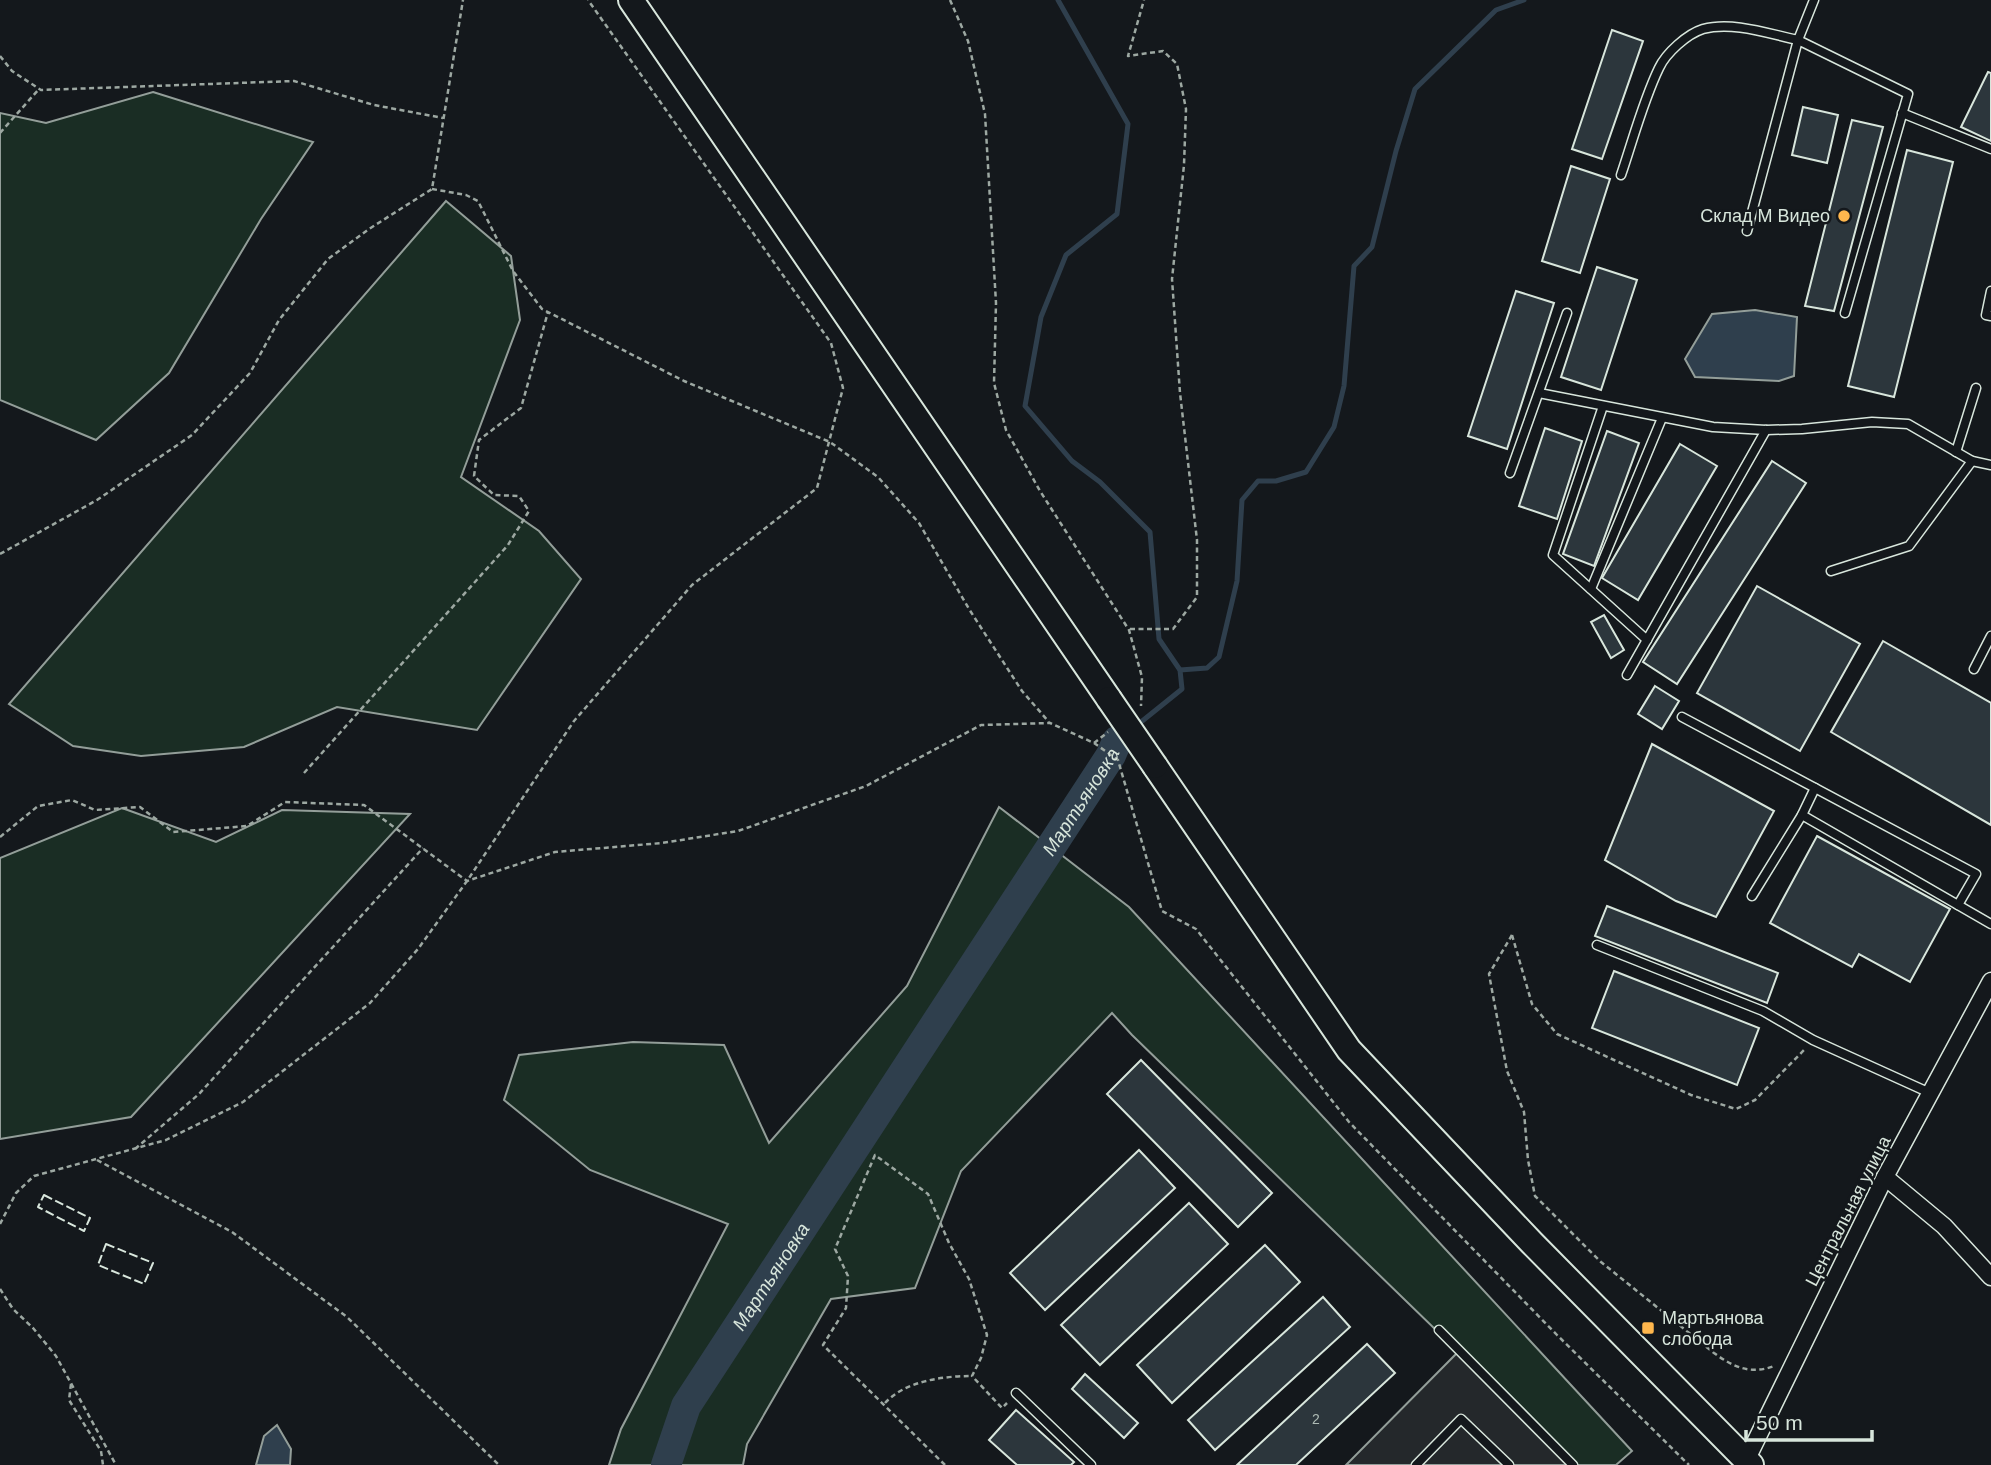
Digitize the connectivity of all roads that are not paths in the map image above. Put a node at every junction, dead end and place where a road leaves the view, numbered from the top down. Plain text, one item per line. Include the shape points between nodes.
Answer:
1 (631, 0) edge
2 (1814, 0) edge
3 (1798, 40) junction
4 (1902, 113) junction
5 (1991, 149) edge
6 (1621, 175) dead end
7 (1746, 231) dead end
8 (1991, 291) edge
9 (1567, 313) dead end
10 (1846, 313) dead end
11 (1991, 317) edge
12 (1976, 388) dead end
13 (1539, 393) junction
14 (1603, 406) junction
15 (1662, 418) junction
16 (1766, 430) junction
17 (1956, 452) junction
18 (1972, 461) junction
19 (1991, 465) edge
20 (1510, 473) dead end
21 (1831, 571) dead end
22 (1591, 589) junction
23 (1991, 636) edge
24 (1647, 639) junction
25 (1974, 669) dead end
26 (1627, 675) dead end
27 (1682, 717) dead end
28 (1815, 788) junction
29 (1802, 815) junction
30 (1752, 897) dead end
31 (1958, 905) junction
32 (1991, 924) edge
33 (1597, 945) dead end
34 (1991, 981) edge
35 (1930, 1093) junction
36 (1885, 1177) junction
37 (1991, 1277) edge
38 (1439, 1330) dead end
39 (1016, 1394) road end
40 (1747, 1464) edge
41 (1091, 1465) edge
42 (1416, 1465) edge
43 (1509, 1465) edge
44 (1573, 1465) edge

1 - 40 main road, bridge via 1349,1050
2 - 3 lane
3 - 4 lane via 1908,94
3 - 6 lane via 1737,27 1692,34 1660,65
3 - 7 lane
4 - 5 lane
4 - 10 lane
8 - 11 lane via 1986,315
9 - 13 lane
12 - 17 lane
13 - 14 lane
13 - 20 lane
14 - 15 lane
14 - 22 lane via 1553,555
15 - 16 lane
15 - 22 lane
16 - 17 lane via 1871,422 1908,424
16 - 24 lane
17 - 18 lane
18 - 19 lane
18 - 21 lane via 1909,546
22 - 24 lane
23 - 25 lane
24 - 26 lane
27 - 28 lane
28 - 29 lane
28 - 31 lane via 1976,874
29 - 30 lane
29 - 31 lane
31 - 32 lane
33 - 35 lane via 1763,1011 1814,1040
34 - 35 street, Центральная улица
35 - 36 street, Центральная улица
36 - 37 street via 1944,1226
36 - 40 street, Центральная улица
38 - 44 lane
39 - 41 lane
42 - 43 lane via 1461,1419

